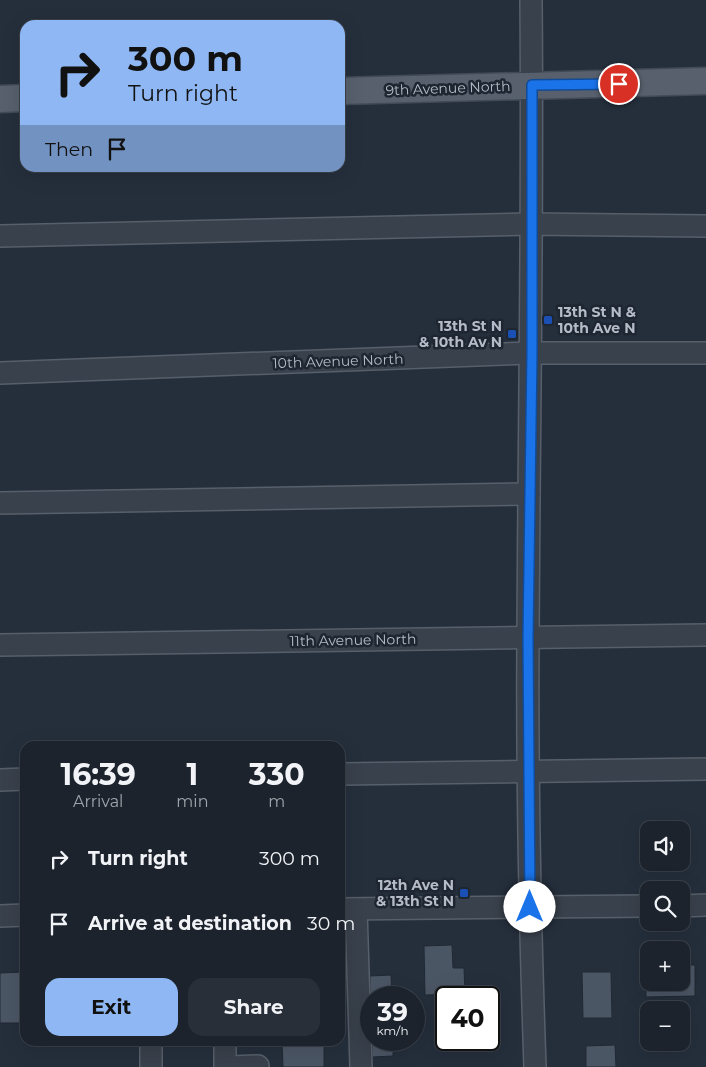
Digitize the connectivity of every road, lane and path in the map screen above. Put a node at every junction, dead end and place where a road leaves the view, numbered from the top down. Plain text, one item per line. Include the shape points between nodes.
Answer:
1 (531, 0) edge
2 (706, 82) edge
3 (532, 85) junction
4 (345, 91) edge
5 (20, 98) edge
6 (0, 99) edge
7 (532, 224) junction
8 (706, 226) edge
9 (0, 236) edge
10 (532, 353) junction
11 (706, 353) edge
12 (0, 373) edge
13 (529, 494) junction
14 (0, 503) edge
15 (706, 635) edge
16 (528, 638) junction
17 (0, 645) edge
18 (706, 768) edge
19 (529, 772) junction
20 (345, 774) edge
21 (20, 779) edge
22 (0, 780) edge
23 (706, 905) edge
24 (640, 906) edge
25 (690, 906) edge
26 (530, 907) junction
27 (348, 909) edge
28 (20, 915) edge
29 (0, 916) edge
30 (151, 1046) edge
31 (225, 1046) edge
32 (258, 1066) edge
33 (151, 1067) edge
34 (227, 1067) edge
35 (361, 1067) edge
36 (535, 1067) edge

1 - 3 street
2 - 3 main road, 9th Avenue North
3 - 4 main road, 9th Avenue North
3 - 7 street
5 - 6 main road
7 - 8 street
7 - 9 street
7 - 10 street
10 - 11 street, 10th Avenue North
10 - 12 street, 10th Avenue North
10 - 13 street
13 - 14 street
13 - 16 street
15 - 16 street, 11th Avenue North
16 - 17 street, 11th Avenue North
16 - 19 street
18 - 19 street
19 - 20 street
19 - 26 street
21 - 22 street
23 - 25 street
24 - 26 street
26 - 27 street
26 - 36 street
27 - 35 street
28 - 29 street
30 - 33 street
31 - 34 street
32 - 34 street

